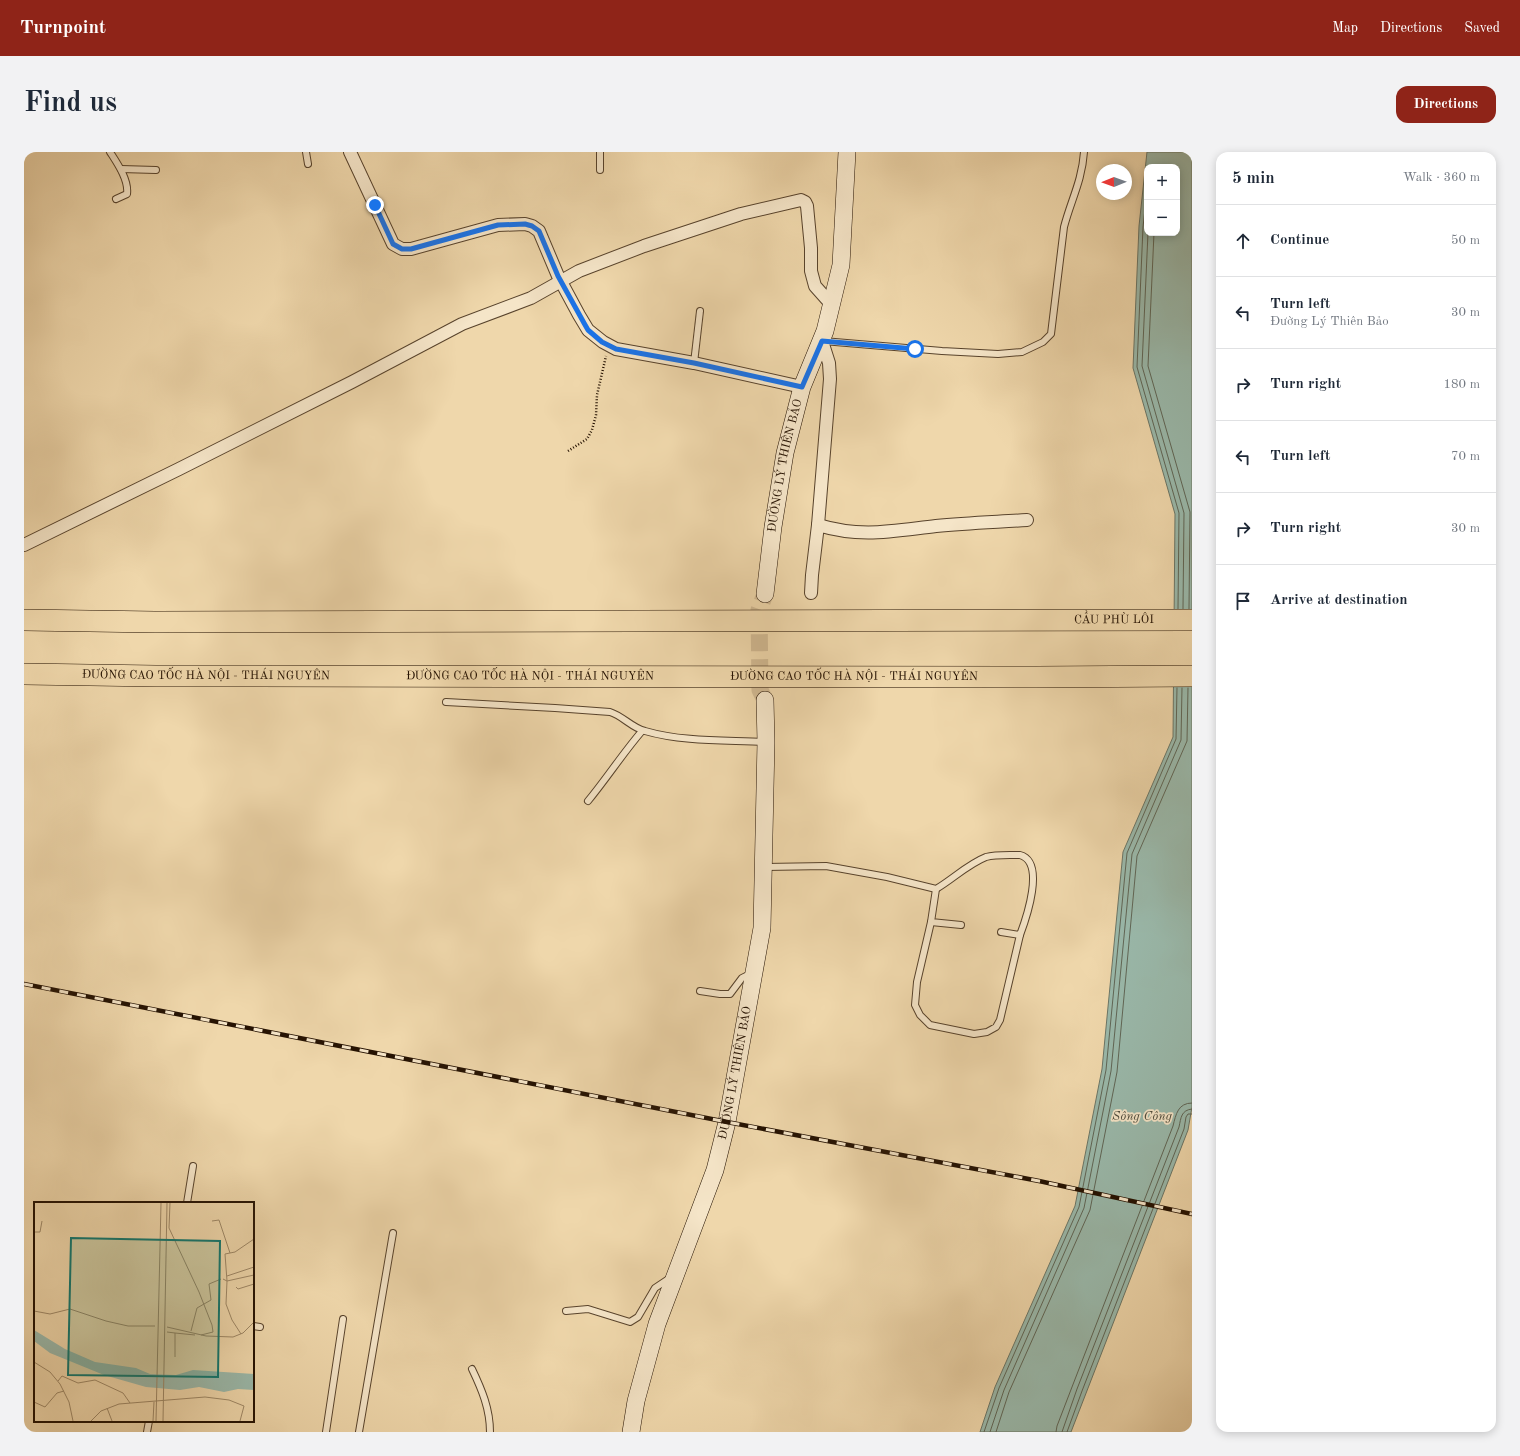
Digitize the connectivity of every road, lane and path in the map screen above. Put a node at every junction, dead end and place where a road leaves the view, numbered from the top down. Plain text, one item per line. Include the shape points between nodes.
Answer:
1 (110, 152) edge
2 (306, 152) edge
3 (350, 152) edge
4 (600, 152) edge
5 (847, 152) edge
6 (1084, 152) edge
7 (308, 164) dead end
8 (121, 169) junction
9 (156, 170) dead end
10 (600, 170) dead end
11 (116, 199) dead end
12 (562, 282) junction
13 (831, 304) junction
14 (700, 311) dead end
15 (822, 341) junction
16 (609, 345) junction
17 (694, 363) junction
18 (802, 387) junction
19 (568, 451) dead end
20 (1027, 520) dead end
21 (818, 525) junction
22 (24, 545) edge
23 (811, 593) dead end
24 (765, 594) tunnel mouth
25 (24, 620) edge
26 (1192, 620) edge
27 (24, 674) edge
28 (1192, 676) edge
29 (765, 700) tunnel mouth
30 (446, 702) dead end
31 (642, 731) junction
32 (766, 742) junction
33 (588, 801) dead end
34 (763, 867) junction
35 (936, 889) junction
36 (931, 922) junction
37 (961, 925) dead end
38 (1001, 932) dead end
39 (1020, 935) junction
40 (754, 973) junction
41 (700, 991) dead end
42 (193, 1166) dead end
43 (187, 1202) edge
44 (393, 1233) dead end
45 (676, 1273) junction
46 (566, 1311) dead end
47 (343, 1319) dead end
48 (472, 1369) dead end
49 (149, 1422) edge
50 (147, 1432) edge
51 (326, 1432) edge
52 (359, 1432) edge
53 (490, 1432) edge
54 (631, 1432) edge

1 - 8 lane
2 - 7 lane
3 - 12 street via 393,244 411,249 498,225 525,224 539,231
4 - 10 lane
5 - 13 main road, ĐƯỜNG LÝ THIÊN BẢO via 841,265
6 - 15 lane via 1078,188 1064,227 1051,334 1043,342 1022,352 998,354
8 - 9 lane
8 - 11 lane via 128,189 127,194
12 - 13 street via 579,271 644,246 741,214 801,200 807,206 811,271 815,286
12 - 16 street via 588,330
12 - 22 street via 531,298 462,324 346,386
13 - 15 main road, ĐƯỜNG LÝ THIÊN BẢO
14 - 17 lane
15 - 18 main road, ĐƯỜNG LÝ THIÊN BẢO
15 - 21 street via 829,363 830,379
16 - 17 street via 616,349
16 - 19 path via 592,430 587,438
17 - 18 street
18 - 24 main road, ĐƯỜNG LÝ THIÊN BẢO via 785,453 772,527
20 - 21 street via 872,533 836,530
21 - 23 street
25 - 26 highway, CẦU PHÙ LÔI
27 - 28 highway, ĐƯỜNG CAO TỐC HÀ NỘI - THÁI NGUYÊN
29 - 32 main road, ĐƯỜNG LÝ THIÊN BẢO
30 - 31 lane via 610,712
31 - 32 lane via 681,738
31 - 33 lane
32 - 34 main road, ĐƯỜNG LÝ THIÊN BẢO
34 - 35 lane via 826,866
34 - 40 main road, ĐƯỜNG LÝ THIÊN BẢO via 762,928
35 - 36 lane
35 - 39 lane via 986,857 1021,855 1033,872 1031,896
36 - 37 lane
36 - 39 lane via 917,982 915,1005 930,1025 974,1034 988,1032 996,1027 1000,1020
38 - 39 lane
40 - 41 lane via 742,978 730,994
40 - 45 main road, ĐƯỜNG LÝ THIÊN BẢO via 727,1122 714,1170
42 - 43 lane
44 - 52 lane
45 - 46 lane via 655,1288 638,1317 630,1322 588,1309
45 - 54 main road, ĐƯỜNG LÝ THIÊN BẢO via 657,1324 636,1401
47 - 51 lane
48 - 53 lane via 484,1394
49 - 50 lane

